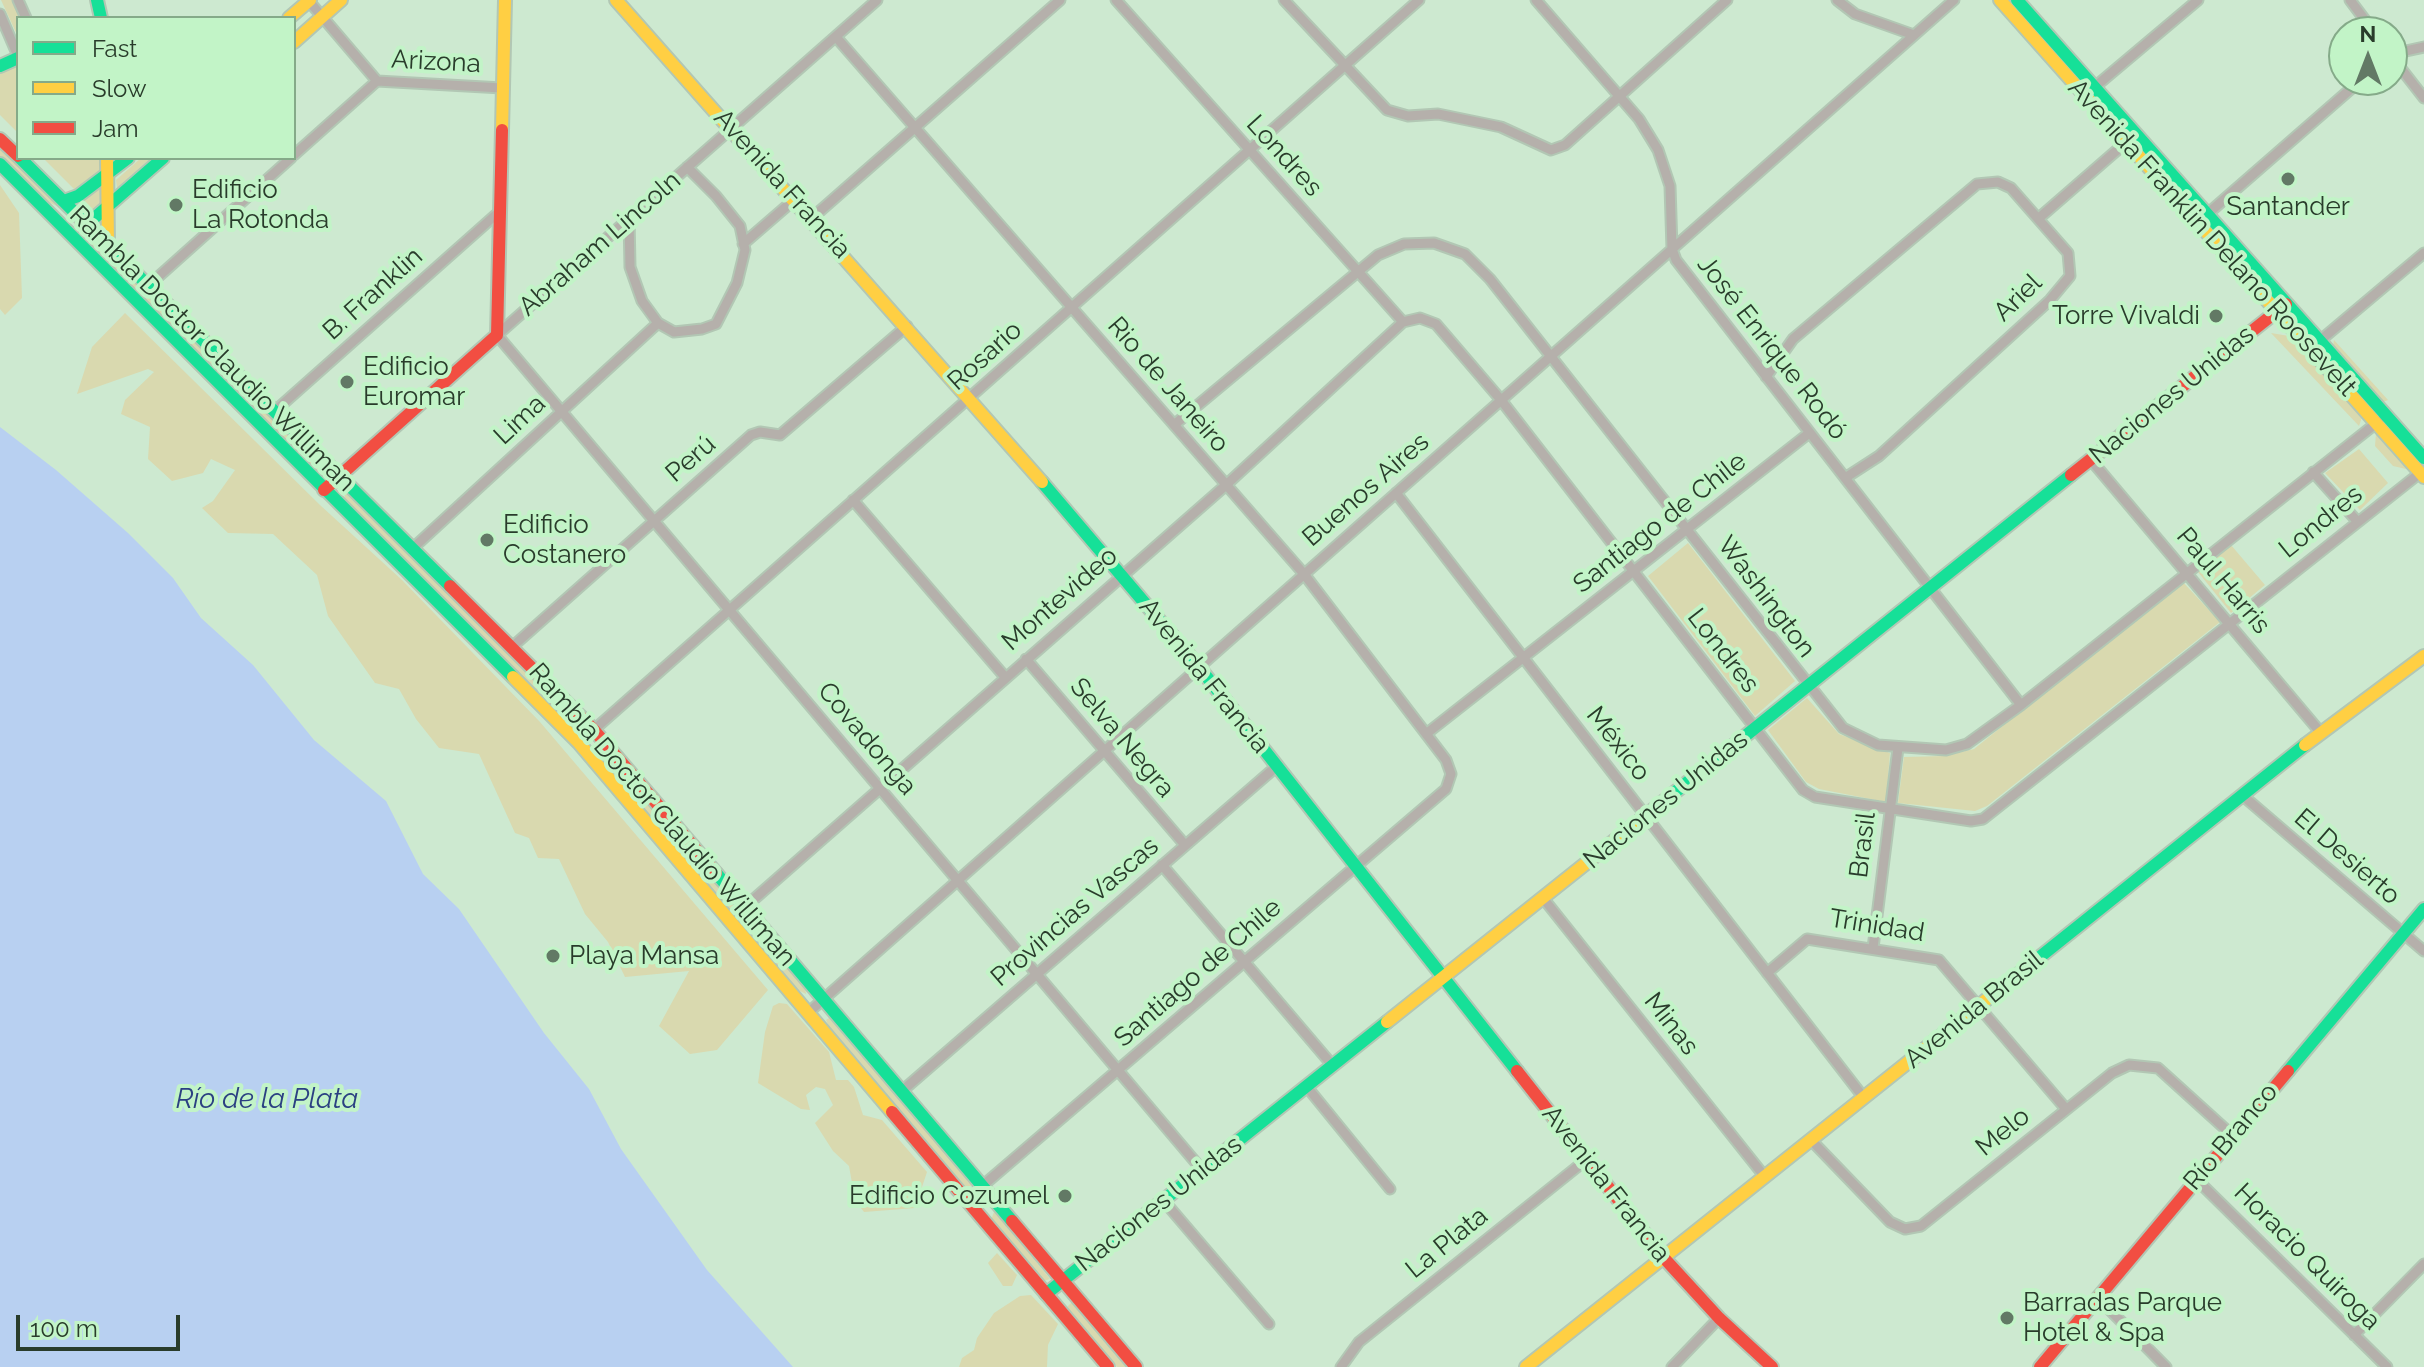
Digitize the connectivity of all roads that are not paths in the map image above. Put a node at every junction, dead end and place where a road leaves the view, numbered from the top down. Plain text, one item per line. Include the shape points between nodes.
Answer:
1 (309, 0) edge
2 (341, 0) edge
3 (505, 0) edge
4 (616, 0) edge
5 (877, 0) edge
6 (1060, 0) edge
7 (1116, 0) edge
8 (1284, 0) edge
9 (1419, 0) edge
10 (1536, 0) edge
11 (1837, 0) edge
12 (1954, 0) edge
13 (2000, 0) edge
14 (2017, 0) edge
15 (2198, 0) edge
16 (1720, 2) edge
17 (0, 14) edge
18 (291, 16) edge
19 (323, 17) junction
20 (1914, 35) junction
21 (836, 37) junction
22 (296, 40) edge
23 (16, 52) edge
24 (1343, 67) junction
25 (2408, 77) edge
26 (377, 81) junction
27 (502, 88) junction
28 (2090, 91) junction
29 (1620, 96) junction
30 (2343, 96) edge
31 (2424, 98) edge
32 (732, 128) junction
33 (915, 128) junction
34 (2131, 137) junction
35 (0, 139) edge
36 (1250, 150) junction
37 (296, 153) edge
38 (16, 154) edge
39 (22, 160) edge
40 (107, 160) edge
41 (125, 160) edge
42 (161, 160) edge
43 (289, 160) edge
44 (0, 164) edge
45 (687, 167) junction
46 (109, 173) junction
47 (795, 199) junction
48 (64, 201) junction
49 (106, 208) junction
50 (500, 211) junction
51 (2208, 213) junction
52 (629, 218) junction
53 (812, 218) junction
54 (2039, 218) junction
55 (2199, 224) junction
56 (88, 225) junction
57 (70, 234) junction
58 (743, 244) junction
59 (108, 245) junction
60 (1672, 249) junction
61 (2424, 253) edge
62 (1358, 272) junction
63 (148, 286) junction
64 (1072, 308) junction
65 (2281, 308) junction
66 (1403, 322) junction
67 (658, 323) junction
68 (907, 326) junction
69 (497, 335) junction
70 (2315, 345) junction
71 (1551, 356) junction
72 (1766, 377) junction
73 (971, 398) junction
74 (1501, 400) junction
75 (276, 410) junction
76 (561, 412) junction
77 (2380, 420) junction
78 (1174, 425) junction
79 (1808, 434) junction
80 (2424, 458) edge
81 (2091, 460) junction
82 (2313, 472) junction
83 (2422, 475) edge
84 (338, 476) junction
85 (1845, 478) junction
86 (1226, 485) junction
87 (324, 490) junction
88 (1396, 493) junction
89 (853, 500) junction
90 (654, 521) junction
91 (2357, 521) junction
92 (1687, 529) junction
93 (412, 549) junction
94 (1633, 571) junction
95 (2186, 571) junction
96 (1304, 574) junction
97 (1121, 575) junction
98 (1931, 588) junction
99 (729, 609) junction
100 (2230, 622) junction
101 (512, 647) junction
102 (2424, 656) edge
103 (1524, 658) junction
104 (1026, 659) junction
105 (1199, 667) junction
106 (1005, 677) junction
107 (1807, 687) junction
108 (2021, 705) junction
109 (1755, 728) junction
110 (593, 729) junction
111 (2321, 733) junction
112 (1426, 734) junction
113 (579, 743) junction
114 (1898, 748) junction
115 (1105, 751) junction
116 (1277, 766) junction
117 (1451, 774) joint
118 (880, 788) junction
119 (2242, 795) junction
120 (1890, 810) junction
121 (1646, 816) junction
122 (1185, 845) junction
123 (1162, 865) junction
124 (1356, 866) junction
125 (958, 880) junction
126 (1543, 898) junction
127 (745, 907) junction
128 (2424, 909) edge
129 (2403, 933) junction
130 (1873, 948) junction
131 (2424, 951) edge
132 (1244, 962) junction
133 (1767, 973) junction
134 (1036, 974) junction
135 (1444, 978) junction
136 (823, 999) junction
137 (1978, 1006) junction
138 (809, 1012) junction
139 (1333, 1066) junction
140 (1118, 1070) junction
141 (1307, 1087) junction
142 (902, 1091) junction
143 (1864, 1098) junction
144 (2066, 1109) junction
145 (2232, 1135) junction
146 (1811, 1140) junction
147 (1587, 1159) junction
148 (1203, 1171) junction
149 (1765, 1177) junction
150 (2196, 1179) junction
151 (982, 1186) junction
152 (1390, 1189) dead end
153 (966, 1200) junction
154 (1164, 1201) junction
155 (1664, 1258) junction
156 (2424, 1264) edge
157 (1062, 1280) junction
158 (1046, 1294) junction
159 (2098, 1298) junction
160 (1719, 1318) junction
161 (1269, 1324) dead end
162 (2354, 1335) junction
163 (1108, 1367) edge
164 (1136, 1367) edge
165 (1341, 1367) edge
166 (1526, 1367) edge
167 (1672, 1367) edge
168 (1772, 1367) edge
169 (2040, 1367) edge
170 (2166, 1367) edge
171 (2387, 1367) edge

1 - 18 street
1 - 19 street, Arizona
2 - 19 street
3 - 27 street
4 - 32 street, Avenida Francia
5 - 21 street, Abraham Lincoln
6 - 33 street
7 - 36 street, Londres
8 - 24 street
9 - 24 street, Rosario
10 - 29 street, José Enrique Rodó
11 - 20 street via 1855,14
12 - 20 street, Buenos Aires
13 - 28 street, Avenida Franklin Delano Roosevelt
14 - 28 street, Avenida Franklin Delano Roosevelt
15 - 28 street
16 - 29 street
17 - 23 street
19 - 22 street
19 - 26 street, Arizona
20 - 60 street, Buenos Aires
21 - 32 street, Abraham Lincoln
21 - 33 street, Rio de Janeiro
24 - 29 street via 1387,110 1501,127 1551,150 1565,145
24 - 36 street, Rosario
25 - 31 street
26 - 27 street, Arizona
26 - 37 street
27 - 50 street
28 - 34 street, Avenida Franklin Delano Roosevelt
29 - 60 street, José Enrique Rodó via 1658,150 1670,186
30 - 51 street
32 - 45 street, Abraham Lincoln
32 - 47 street, Avenida Francia
33 - 53 street
33 - 64 street, Rio de Janeiro
34 - 51 street, Avenida Franklin Delano Roosevelt
34 - 54 street
34 - 55 street, Avenida Franklin Delano Roosevelt
35 - 38 street, Rambla Doctor Claudio Williman
36 - 62 street, Londres
36 - 64 street, Rosario
39 - 48 street, Rambla Doctor Claudio Williman
40 - 46 street
41 - 46 street
42 - 49 street
43 - 63 street
44 - 57 street, Rambla Doctor Claudio Williman
45 - 52 street, Abraham Lincoln
45 - 58 street via 740,226
46 - 48 street
46 - 49 street
47 - 53 street, Avenida Francia
47 - 58 street
48 - 56 street, Rambla Doctor Claudio Williman
49 - 56 street
49 - 59 street
50 - 69 street
50 - 75 street, B. Franklin
51 - 55 street
51 - 65 street, Avenida Franklin Delano Roosevelt
52 - 67 street via 630,267 642,301
52 - 69 street, Abraham Lincoln
53 - 68 street, Avenida Francia
54 - 72 street, Ariel via 2011,188 1998,182 1977,184 1793,339
54 - 85 street, Ariel via 2068,253 2066,283 1879,456
55 - 65 street, Avenida Franklin Delano Roosevelt
56 - 57 street
56 - 59 street, Rambla Doctor Claudio Williman
57 - 87 street, Rambla Doctor Claudio Williman
58 - 67 street via 737,283 716,324 674,332
59 - 63 street, Rambla Doctor Claudio Williman
60 - 71 street, Buenos Aires
60 - 72 street, José Enrique Rodó
61 - 70 street
62 - 66 street, Londres
62 - 71 street, Washington via 1378,255 1404,244 1434,243 1465,254
62 - 78 street, Washington
63 - 75 street, Rambla Doctor Claudio Williman
64 - 73 street, Rosario
64 - 78 street, Rio de Janeiro
65 - 70 street, Avenida Franklin Delano Roosevelt
65 - 81 street, Naciones Unidas
66 - 74 street, Londres via 1420,318 1436,324
66 - 86 street, Montevideo
67 - 76 street, Lima
68 - 73 street, Avenida Francia
68 - 90 street, Perú via 780,435 751,435
69 - 76 street, Covadonga
69 - 84 street, Abraham Lincoln
70 - 77 street, Avenida Franklin Delano Roosevelt
71 - 74 street, Buenos Aires
71 - 92 street, Washington
72 - 79 street, José Enrique Rodó
73 - 89 street, Rosario
73 - 97 street, Avenida Francia
74 - 88 street, Buenos Aires
74 - 94 street, Londres
75 - 84 street, Rambla Doctor Claudio Williman
76 - 90 street, Covadonga
76 - 93 street, Lima
77 - 80 street, Avenida Franklin Delano Roosevelt
77 - 82 street, Washington
77 - 83 street, Avenida Franklin Delano Roosevelt
78 - 86 street, Rio de Janeiro
79 - 85 street, José Enrique Rodó
79 - 92 street, Santiago de Chile
81 - 95 street, Paul Harris
81 - 98 street, Naciones Unidas
82 - 91 street
82 - 95 street, Washington
83 - 91 street, Londres
84 - 87 street, Abraham Lincoln
84 - 93 street, Rambla Doctor Claudio Williman
85 - 98 street, José Enrique Rodó
86 - 96 street, Rio de Janeiro
86 - 97 street, Montevideo
87 - 113 street, Rambla Doctor Claudio Williman
88 - 96 street, Buenos Aires
88 - 103 street, México
89 - 99 street, Rosario
89 - 106 street
90 - 99 street, Covadonga
90 - 101 street, Perú
91 - 100 street, Londres
92 - 94 street, Santiago de Chile
92 - 107 street, Washington
93 - 101 street, Rambla Doctor Claudio Williman
94 - 103 street, Santiago de Chile
94 - 109 street, Londres
95 - 100 street, Paul Harris
95 - 108 street, Washington
96 - 105 street, Buenos Aires
96 - 112 street, Rio de Janeiro
97 - 104 street, Montevideo
97 - 105 street, Avenida Francia
98 - 107 street, Naciones Unidas
98 - 108 street, José Enrique Rodó
99 - 110 street, Rosario
99 - 118 street, Covadonga
100 - 111 street, Paul Harris
100 - 120 street, Londres via 1983,819
101 - 110 street, Rambla Doctor Claudio Williman
102 - 111 street, Avenida Brasil
103 - 112 street, Santiago de Chile
103 - 121 street, México
104 - 106 street, Montevideo
104 - 115 street, Selva Negra
105 - 115 street, Buenos Aires
105 - 116 street, Avenida Francia
106 - 118 street, Montevideo
107 - 109 street, Naciones Unidas
107 - 114 street, Washington via 1843,728 1878,745
108 - 114 street, Washington via 1967,744 1946,750
109 - 120 street, Londres via 1803,790 1815,797
109 - 121 street, Naciones Unidas
110 - 113 street, Rosario
110 - 127 street, Rambla Doctor Claudio Williman
111 - 119 street, Avenida Brasil
112 - 117 street, Rio de Janeiro
113 - 138 street, Rambla Doctor Claudio Williman
114 - 120 street, Brasil
115 - 122 street, Selva Negra
115 - 125 street, Buenos Aires
116 - 122 street, Provincias Vascas
116 - 124 street, Avenida Francia
117 - 124 street, Santiago de Chile via 1446,789
118 - 125 street, Covadonga
118 - 127 street, Montevideo
119 - 129 street, El Desierto
119 - 137 street, Avenida Brasil
120 - 130 street, Brasil
121 - 126 street, Naciones Unidas
121 - 133 street, México
122 - 123 street, Provincias Vascas
123 - 132 street
123 - 134 street, Provincias Vascas
124 - 132 street, Santiago de Chile
124 - 135 street, Avenida Francia
125 - 134 street, Covadonga
125 - 136 street, Buenos Aires
126 - 135 street, Naciones Unidas
126 - 149 street, Minas
127 - 136 street, Rambla Doctor Claudio Williman
128 - 129 street, Río Branco
129 - 131 street, El Desierto
129 - 145 street, Río Branco
130 - 133 street, Trinidad via 1807,939
130 - 137 street, Trinidad via 1939,960
132 - 139 street
132 - 140 street, Santiago de Chile
133 - 143 street, México
134 - 140 street, Covadonga
134 - 142 street, Provincias Vascas
135 - 139 street, Naciones Unidas
135 - 147 street, Avenida Francia
136 - 138 street, Buenos Aires
136 - 142 street, Rambla Doctor Claudio Williman
137 - 143 street, Avenida Brasil
137 - 144 street, Trinidad
138 - 153 street, Rambla Doctor Claudio Williman
139 - 141 street, Naciones Unidas
140 - 148 street, Covadonga
140 - 151 street, Santiago de Chile
141 - 148 street, Naciones Unidas
141 - 152 street
142 - 151 street, Rambla Doctor Claudio Williman
143 - 146 street, Avenida Brasil
144 - 145 street, Melo via 2112,1073 2142,1064 2158,1068
144 - 146 street, Melo via 1921,1226 1905,1229 1890,1222
145 - 150 street, Río Branco
146 - 149 street, Avenida Brasil
147 - 155 street, Avenida Francia
147 - 165 street, La Plata via 1359,1342
148 - 154 street, Naciones Unidas
149 - 155 street, Avenida Brasil
150 - 159 street, Río Branco
150 - 162 street, Horacio Quiroga
151 - 153 street, Santiago de Chile
151 - 157 street, Rambla Doctor Claudio Williman
153 - 158 street, Rambla Doctor Claudio Williman
154 - 157 street, Naciones Unidas
154 - 161 street
155 - 160 street, Avenida Francia
155 - 166 street, Avenida Brasil
156 - 162 street
157 - 158 street, Naciones Unidas
157 - 164 street, Rambla Doctor Claudio Williman
158 - 163 street, Rambla Doctor Claudio Williman
159 - 169 street, Río Branco
159 - 170 street
160 - 167 street
160 - 168 street, Avenida Francia
162 - 171 street, Horacio Quiroga

